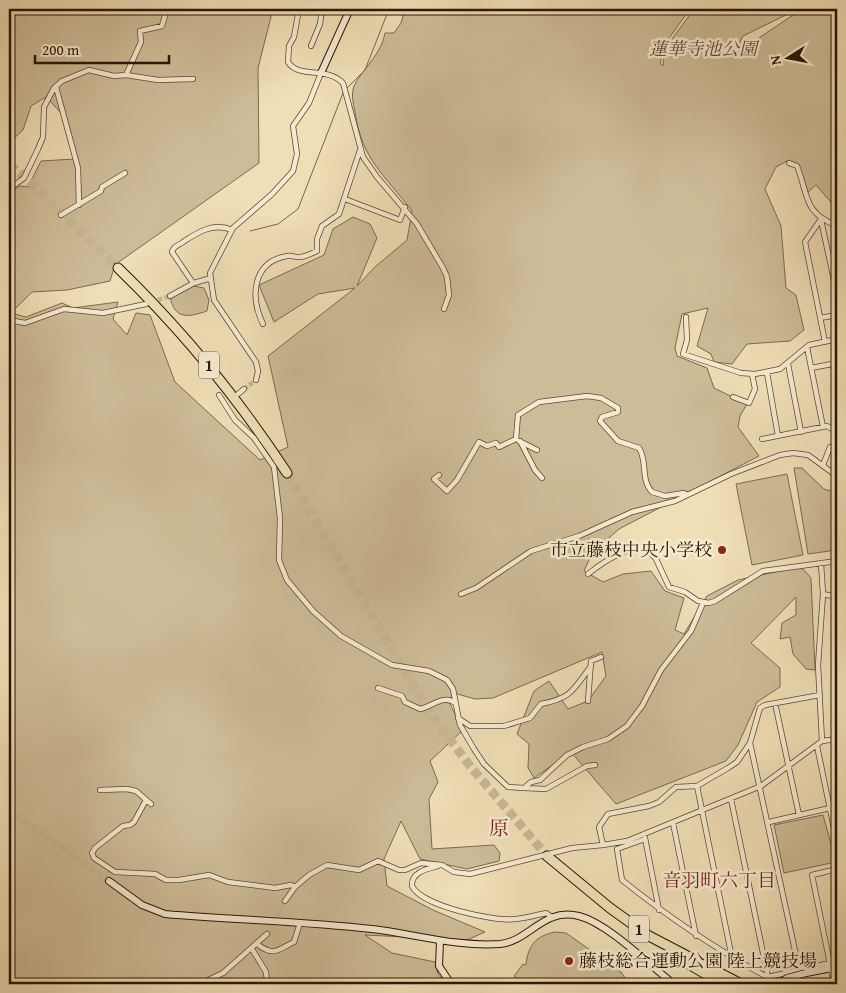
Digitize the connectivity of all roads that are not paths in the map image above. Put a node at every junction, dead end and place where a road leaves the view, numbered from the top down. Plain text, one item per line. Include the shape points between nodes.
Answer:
1 (167, 9) edge
2 (299, 9) edge
3 (322, 9) edge
4 (350, 9) edge
5 (310, 46) dead end
6 (322, 73) junction
7 (126, 75) junction
8 (193, 79) dead end
9 (56, 87) junction
10 (360, 150) junction
11 (790, 164) dead end
12 (125, 173) dead end
13 (9, 189) edge
14 (345, 199) junction
15 (79, 204) junction
16 (405, 207) junction
17 (61, 215) dead end
18 (821, 219) junction
19 (837, 226) edge
20 (232, 230) junction
21 (118, 268) tunnel mouth
22 (210, 278) junction
23 (193, 283) junction
24 (837, 294) edge
25 (170, 296) tunnel mouth
26 (146, 304) tunnel mouth
27 (444, 309) dead end
28 (837, 314) edge
29 (686, 317) dead end
30 (820, 318) junction
31 (14, 321) dead end
32 (263, 324) dead end
33 (837, 339) edge
34 (825, 342) junction
35 (807, 347) junction
36 (788, 364) junction
37 (835, 364) edge
38 (812, 368) junction
39 (767, 373) junction
40 (752, 374) junction
41 (256, 380) dead end
42 (837, 385) edge
43 (244, 389) tunnel mouth
44 (238, 394) dead end
45 (219, 395) dead end
46 (733, 397) dead end
47 (823, 427) junction
48 (801, 432) junction
49 (837, 432) edge
50 (778, 436) junction
51 (762, 439) dead end
52 (518, 440) junction
53 (537, 450) dead end
54 (837, 450) edge
55 (823, 464) junction
56 (287, 472) tunnel mouth
57 (439, 475) dead end
58 (837, 476) edge
59 (542, 478) dead end
60 (687, 495) junction
61 (837, 561) edge
62 (821, 563) junction
63 (588, 574) dead end
64 (462, 594) dead end
65 (823, 594) junction
66 (837, 597) edge
67 (703, 603) junction
68 (601, 657) dead end
69 (592, 666) junction
70 (378, 688) dead end
71 (820, 695) junction
72 (588, 701) dead end
73 (455, 703) junction
74 (775, 703) junction
75 (457, 717) junction
76 (837, 738) edge
77 (822, 741) junction
78 (750, 742) junction
79 (817, 746) junction
80 (596, 765) dead end
81 (788, 767) junction
82 (697, 786) junction
83 (761, 786) junction
84 (524, 788) junction
85 (100, 790) dead end
86 (731, 799) junction
87 (146, 800) junction
88 (151, 804) dead end
89 (830, 808) junction
90 (837, 808) edge
91 (701, 811) junction
92 (799, 815) junction
93 (769, 822) junction
94 (673, 823) junction
95 (644, 836) junction
96 (837, 836) edge
97 (837, 843) edge
98 (602, 846) junction
99 (442, 865) junction
100 (837, 869) edge
101 (109, 881) tunnel mouth
102 (295, 886) junction
103 (284, 901) tunnel mouth
104 (659, 910) junction
105 (553, 918) junction
106 (300, 923) junction
107 (267, 934) tunnel mouth
108 (696, 936) junction
109 (440, 941) junction
110 (258, 944) junction
111 (252, 949) junction
112 (732, 958) junction
113 (833, 966) edge
114 (799, 970) junction
115 (768, 977) junction
116 (794, 981) dead end
117 (200, 984) edge
118 (281, 984) edge
119 (451, 984) edge
120 (674, 984) edge
121 (723, 984) edge
122 (741, 984) edge
123 (779, 984) edge
124 (804, 984) edge
125 (834, 984) edge

1 - 7 street via 162,26 140,31 141,42
2 - 6 street via 288,62 297,70
3 - 5 street via 320,24
4 - 6 street
6 - 10 street via 336,75 344,83
6 - 20 street via 309,103 292,126 297,154 293,170
7 - 8 street via 158,80
7 - 9 street via 114,76 89,70
9 - 13 street via 44,107 43,137 27,174
9 - 15 street via 78,168
10 - 14 street
10 - 16 street via 377,177
11 - 18 street via 797,166 811,209
12 - 15 street
14 - 16 street via 400,220
14 - 32 street via 339,214 322,226 317,252 298,257 286,256 269,262 259,272 255,297
15 - 17 street
16 - 27 street via 447,277 448,294
18 - 19 street
18 - 24 street
18 - 30 street via 805,242
20 - 22 street
20 - 23 street via 224,226 212,228 194,233 174,246 172,252
21 - 56 highway, 1 via 176,328 226,387
22 - 23 street
22 - 41 street via 214,300 256,362
23 - 25 street
26 - 31 street via 103,313 64,309 25,323
28 - 30 street
29 - 40 street via 687,340 683,354
30 - 34 street
33 - 34 street
34 - 35 street
35 - 36 street
35 - 38 street
36 - 39 street
36 - 48 street
37 - 38 street
37 - 42 street
38 - 47 street
39 - 40 street
39 - 50 street
40 - 46 street via 755,389 749,403
43 - 44 street
45 - 73 street via 228,402 235,420 254,438 274,467 280,518 279,560 287,580 313,611 341,636 392,665 429,671 447,680 453,689
47 - 48 street
47 - 49 street
48 - 50 street
50 - 51 street
52 - 53 street
52 - 57 street via 499,447 496,442 487,446 479,442 447,491 434,479
52 - 59 street
52 - 60 street via 518,415 539,402 587,396 601,398 619,411 602,417 600,421 618,441 639,448 644,458 644,478 652,492 665,496
54 - 55 street via 830,446
55 - 58 street
55 - 60 street via 802,454 780,455
60 - 64 street via 632,512 579,536 531,551
61 - 62 street
62 - 65 street
62 - 67 street via 762,571 715,601
63 - 67 street via 625,551 645,547 656,559 669,587
65 - 66 street
65 - 71 street via 818,665
67 - 84 street via 691,631 661,670 627,726 608,739 583,746 567,755 540,780
68 - 69 street via 591,661
69 - 72 street
69 - 75 street via 570,694 559,701 541,704 534,716 524,722 492,728 470,726
70 - 73 street via 402,696 405,702 420,709 445,700
71 - 74 street
71 - 77 street
73 - 75 street
74 - 78 street via 760,708
74 - 81 street
75 - 84 street via 484,764 504,785
76 - 77 street
77 - 79 street
78 - 82 street via 737,762
78 - 83 street
79 - 81 street
79 - 89 street
80 - 84 street via 587,766 546,789
81 - 83 street
81 - 92 street
82 - 91 street
82 - 98 street via 676,787 649,806 608,814 599,827
83 - 86 street
83 - 93 street
85 - 87 street via 127,789 136,791
86 - 91 street
86 - 115 street
87 - 88 street
87 - 102 street via 134,822 123,826 95,848 94,858 115,872 155,874 166,880 209,875 246,885
89 - 90 street
89 - 92 street
89 - 96 street
91 - 94 street
91 - 112 street
92 - 93 street
93 - 114 street
94 - 95 street
94 - 108 street
95 - 98 street
95 - 104 street
95 - 104 street via 617,849 622,880
96 - 97 street
98 - 99 street via 572,848 470,874 454,872
99 - 102 street via 421,863 399,870 378,862 359,870 327,865
99 - 105 street via 414,877 412,886 418,895 452,910 508,919 546,913
100 - 113 street via 812,875
101 - 106 street via 142,905 165,914
102 - 103 street
104 - 108 street
105 - 109 street via 508,942
105 - 120 street via 573,915 592,921
106 - 109 street via 372,929
106 - 110 street via 294,942 274,952 267,952
107 - 110 street
108 - 112 street
109 - 119 street via 439,966
110 - 111 street
111 - 117 street via 223,973
111 - 118 street via 266,972 267,981
112 - 115 street
113 - 114 street
113 - 123 street, bridge via 787,978
113 - 125 street
114 - 115 street
115 - 123 street
116 - 124 street via 803,979
121 - 122 highway, 1 via 631,928 547,856 649,936

